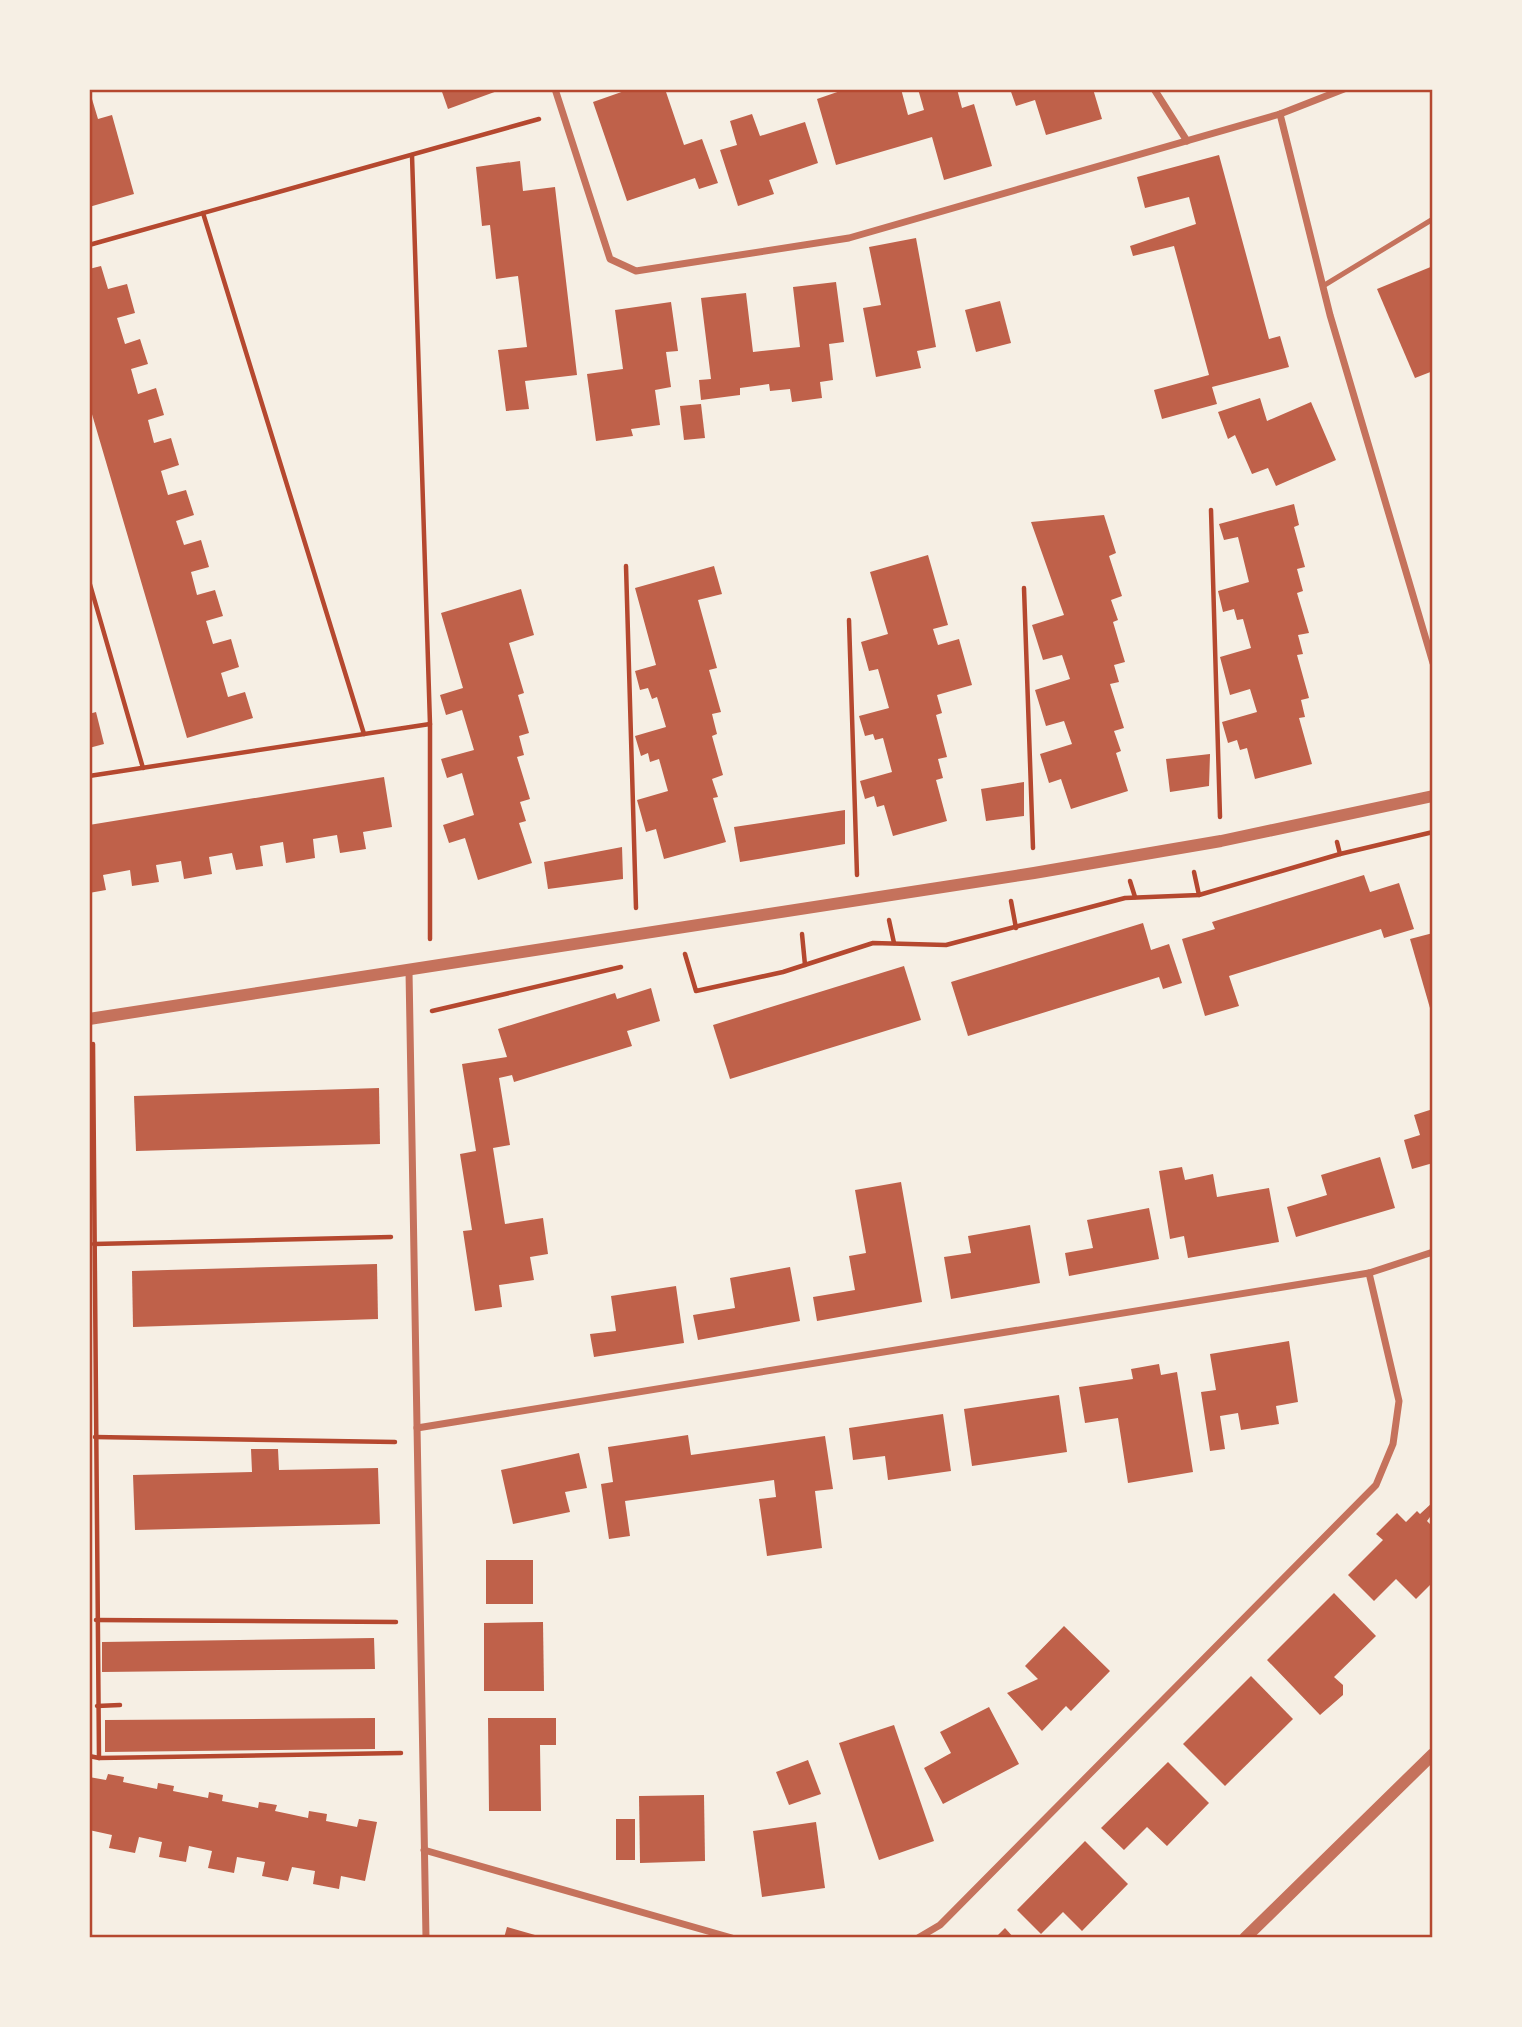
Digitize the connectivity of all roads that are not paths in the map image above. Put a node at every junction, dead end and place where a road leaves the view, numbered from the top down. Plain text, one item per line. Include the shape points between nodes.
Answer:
1 (555, 89) edge
2 (1154, 89) edge
3 (1344, 89) edge
4 (1280, 114) junction
5 (1187, 141) junction
6 (1433, 219) edge
7 (1323, 286) junction
8 (1433, 663) edge
9 (1433, 796) edge
10 (409, 971) junction
11 (91, 1019) edge
12 (1433, 1252) edge
13 (1369, 1273) junction
14 (417, 1429) junction
15 (1433, 1754) edge
16 (424, 1850) junction
17 (426, 1938) edge
18 (732, 1938) edge
19 (918, 1938) edge
20 (1245, 1938) edge

1 - 5 street via 610,260 636,271 849,238
2 - 5 street
3 - 4 street
4 - 5 street
4 - 7 street
6 - 7 lane
7 - 8 street
9 - 10 street via 1221,841 1034,873
10 - 11 street
10 - 14 street
12 - 13 street
13 - 14 street
13 - 19 street via 1399,1401 1393,1444 1376,1485 940,1925
14 - 16 street
15 - 20 street
16 - 17 street
16 - 18 street

